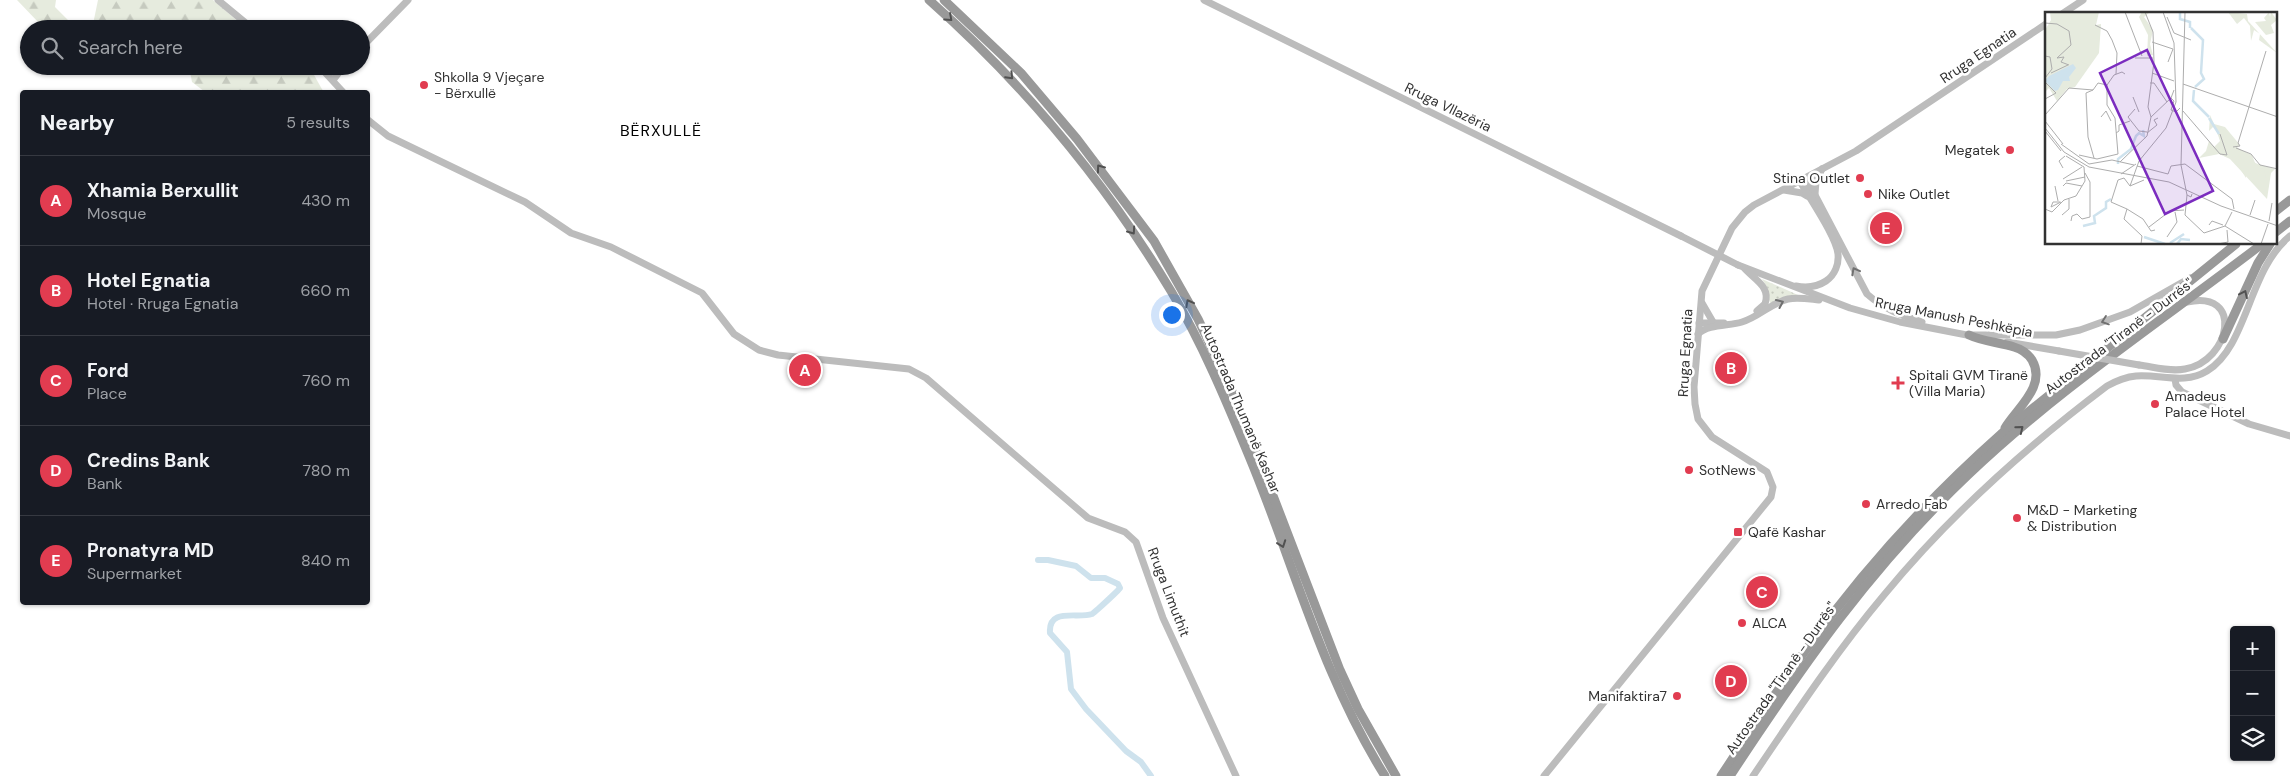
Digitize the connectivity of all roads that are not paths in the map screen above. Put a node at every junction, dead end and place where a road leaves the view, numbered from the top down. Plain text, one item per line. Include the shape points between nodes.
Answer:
1 (218, 0) edge
2 (408, 0) edge
3 (929, 0) edge
4 (944, 0) edge
5 (1204, 0) edge
6 (2083, 0) edge
7 (2065, 12) edge
8 (242, 20) edge
9 (2045, 25) edge
10 (370, 39) edge
11 (328, 75) edge
12 (337, 75) edge
13 (333, 80) junction
14 (341, 90) edge
15 (370, 122) edge
16 (1822, 169) junction
17 (1803, 179) junction
18 (1783, 190) junction
19 (1812, 196) junction
20 (2289, 201) edge
21 (2278, 209) edge
22 (2290, 221) edge
23 (2278, 232) edge
24 (1681, 236) joint
25 (2290, 236) edge
26 (2278, 241) edge
27 (2235, 245) edge
28 (2269, 245) edge
29 (1741, 266) junction
30 (2195, 276) junction
31 (1786, 284) junction
32 (1701, 300) junction
33 (1830, 301) junction
34 (2186, 302) junction
35 (1699, 323) junction
36 (1716, 325) junction
37 (1933, 328) junction
38 (1698, 334) junction
39 (1969, 335) junction
40 (2223, 338) junction
41 (2175, 379) junction
42 (2002, 434) junction
43 (2290, 436) edge
44 (1342, 698) junction
45 (1397, 773) edge
46 (1236, 776) edge
47 (1379, 776) edge
48 (1384, 776) edge
49 (1544, 776) edge
50 (1723, 776) edge
51 (1753, 776) edge

1 - 8 main road
2 - 10 main road
3 -> 44 highway, Autostrada Thumanë Kashar via 1013,80 1069,145 1141,244 1171,292 1203,351 1250,457 1316,637
45 -> 4 highway, Autostrada Thumanë Kashar via 1358,709 1340,670 1225,373 1154,241 1092,157 1032,85
5 - 24 main road, Rruga Vllazëria
6 - 7 main road
9 - 16 main road, Rruga Egnatia via 1895,126
11 - 13 main road
12 - 13 main road
13 - 14 main road
15 - 46 main road, Rruga Limuthit via 388,136 525,202 571,233 611,247 702,293 727,328 759,350 778,355 909,369 926,378 1088,518 1125,532 1136,542 1163,618
16 - 17 main road, Rruga Egnatia
16 - 19 main road
17 - 18 main road, Rruga Egnatia
17 - 19 main road
18 - 19 main road
18 - 32 main road, Rruga Egnatia via 1754,205 1736,223 1707,279
19 - 31 main road via 1837,248 1838,263 1830,278 1821,284 1802,287
37 -> 19 main road via 1891,312 1867,294
20 - 21 highway
22 - 23 highway
24 - 29 main road, Rruga Manush Peshkëpia, bridge
25 - 26 main road
27 - 30 highway, Autostrada "Tiranë - Durrës"
28 - 34 highway, Autostrada "Tiranë - Durrës"
40 -> 28 highway
28 - 41 main road via 2267,262 2224,357 2200,374
29 - 31 main road, Rruga Manush Peshkëpia
29 - 36 main road via 1765,289 1765,304 1734,321
30 -> 39 main road via 2130,312 2080,330 2056,335
30 - 42 highway, Autostrada "Tiranë - Durrës"
31 - 33 main road, Rruga Manush Peshkëpia
32 - 35 main road, Rruga Egnatia
32 - 36 main road
36 -> 33 main road via 1730,326 1753,318 1788,299
33 - 37 main road, Rruga Manush Peshkëpia via 1900,322
34 - 40 main road via 2203,300 2220,308 2225,320
50 -> 34 highway, Autostrada "Tiranë - Durrës" via 1824,637 1922,520 2003,443 2108,357
35 - 36 main road
35 - 38 main road, Rruga Egnatia
36 - 38 main road
37 - 39 main road, Rruga Manush Peshkëpia
38 - 49 main road, Rruga Egnatia via 1694,393 1698,419 1712,437 1767,472 1773,487 1770,497
39 - 40 main road, Rruga Manush Peshkëpia, bridge via 2168,370 2193,367 2215,352
39 - 42 highway via 2020,350 2036,369 2032,390
41 - 43 main road via 2182,392 2250,424
41 - 51 main road via 2138,376 2123,378 2107,386 2025,452 1967,506 1885,593 1822,675
42 - 50 highway, Autostrada "Tiranë - Durrës" via 1969,462 1917,516 1851,591 1783,682
44 - 47 highway via 1358,738
44 - 48 highway, Autostrada Thumanë Kashar

